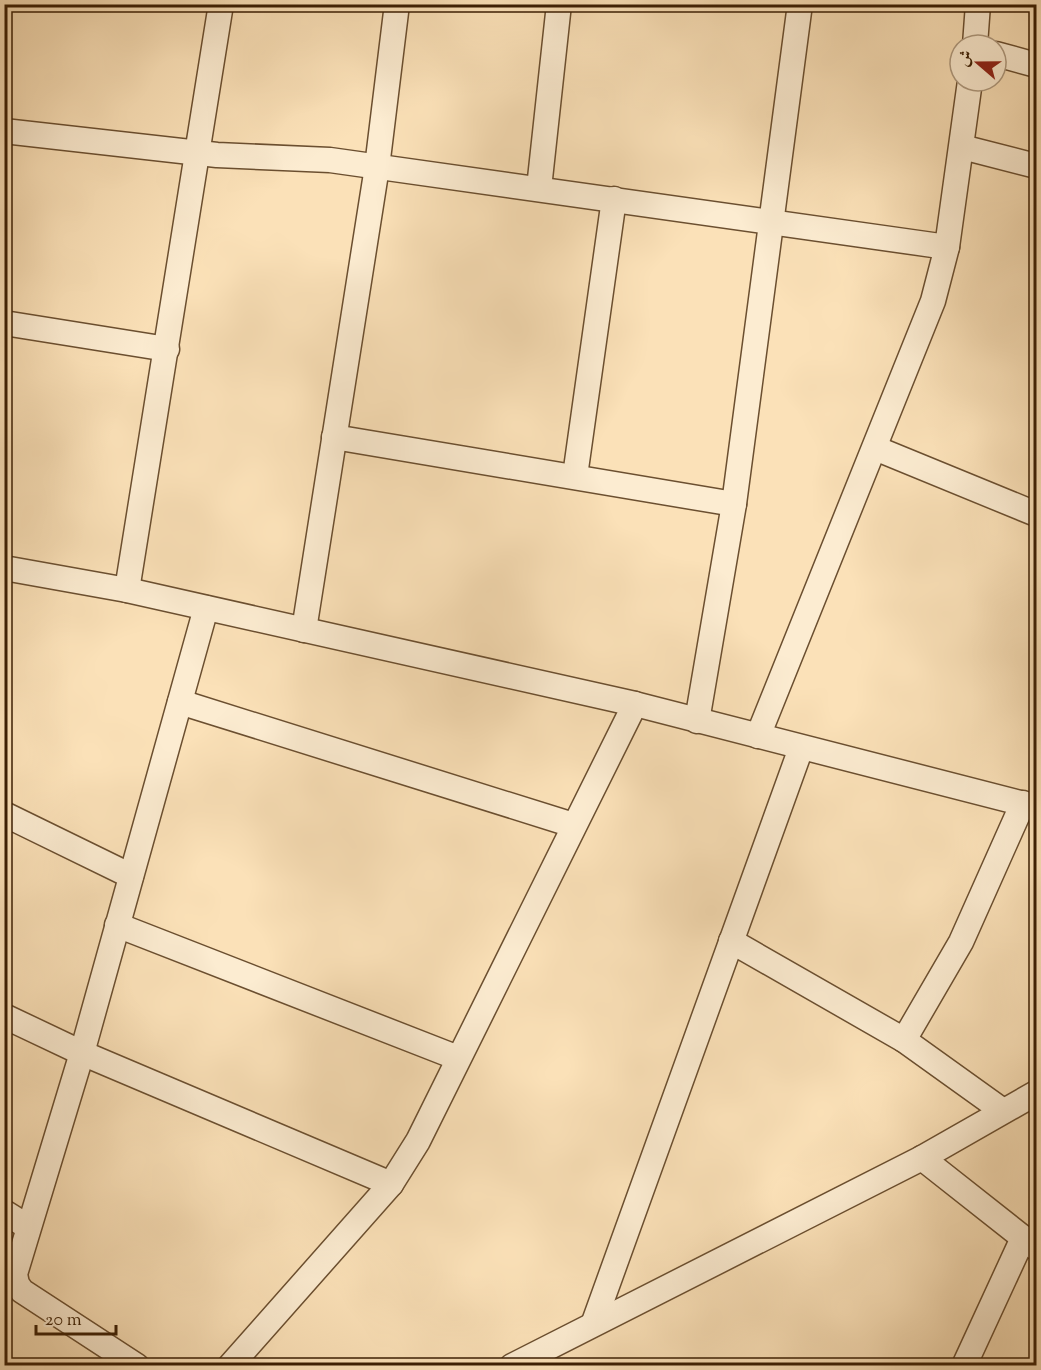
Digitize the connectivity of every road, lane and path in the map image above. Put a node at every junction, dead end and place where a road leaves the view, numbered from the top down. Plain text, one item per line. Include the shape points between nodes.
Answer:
1 (221, 4) edge
2 (397, 4) edge
3 (559, 4) edge
4 (800, 4) edge
5 (978, 4) edge
6 (976, 33) edge
7 (1008, 57) edge
8 (1036, 65) edge
9 (969, 93) edge
10 (4, 131) edge
11 (962, 147) junction
12 (196, 153) junction
13 (1036, 166) edge
14 (377, 167) junction
15 (539, 188) junction
16 (614, 199) junction
17 (772, 220) junction
18 (947, 247) junction
19 (4, 323) edge
20 (166, 349) junction
21 (334, 437) junction
22 (875, 448) junction
23 (575, 476) junction
24 (734, 504) junction
25 (1036, 514) edge
26 (4, 568) edge
27 (127, 590) junction
28 (206, 608) junction
29 (304, 630) junction
30 (180, 702) junction
31 (635, 704) junction
32 (697, 721) junction
33 (758, 736) junction
34 (801, 748) junction
35 (1030, 805) edge
36 (4, 814) edge
37 (573, 825) junction
38 (131, 876) junction
39 (117, 925) junction
40 (731, 941) junction
41 (4, 1016) edge
42 (904, 1040) junction
43 (82, 1053) junction
44 (458, 1058) junction
45 (1036, 1093) edge
46 (1003, 1112) junction
47 (922, 1158) junction
48 (391, 1184) junction
49 (4, 1212) edge
50 (28, 1227) junction
51 (1030, 1243) edge
52 (594, 1322) junction
53 (137, 1365) edge
54 (230, 1365) edge
55 (512, 1365) edge
56 (964, 1365) edge

1 - 12 street
2 - 14 street
3 - 15 street
4 - 17 street
5 - 6 street
7 - 8 street
9 - 11 street
10 - 12 street
11 - 13 street
11 - 18 street
12 - 14 street via 330,160
12 - 20 street
14 - 15 street
14 - 21 street
15 - 16 street
16 - 17 street
16 - 23 street
17 - 18 street
17 - 24 street
18 - 22 street via 933,301
19 - 20 street
20 - 27 street
21 - 23 street
21 - 29 street
22 - 25 street
22 - 33 street
23 - 24 street
24 - 32 street
26 - 27 street
27 - 28 street
28 - 29 street
28 - 30 street
29 - 31 street
30 - 37 street
30 - 38 street
31 - 32 street
31 - 37 street
32 - 33 street
33 - 34 street
34 - 35 street
34 - 40 street
35 - 42 street via 961,942
36 - 38 street
37 - 44 street
38 - 39 street
39 - 43 street
39 - 44 street
40 - 42 street
40 - 52 street
41 - 43 street
42 - 46 street
43 - 48 street
43 - 50 street
44 - 48 street via 418,1141
45 - 46 street
46 - 47 street
47 - 51 street
47 - 52 street
48 - 54 street
49 - 50 street
50 - 53 street via 15,1274 22,1292
51 - 56 street
52 - 55 street

